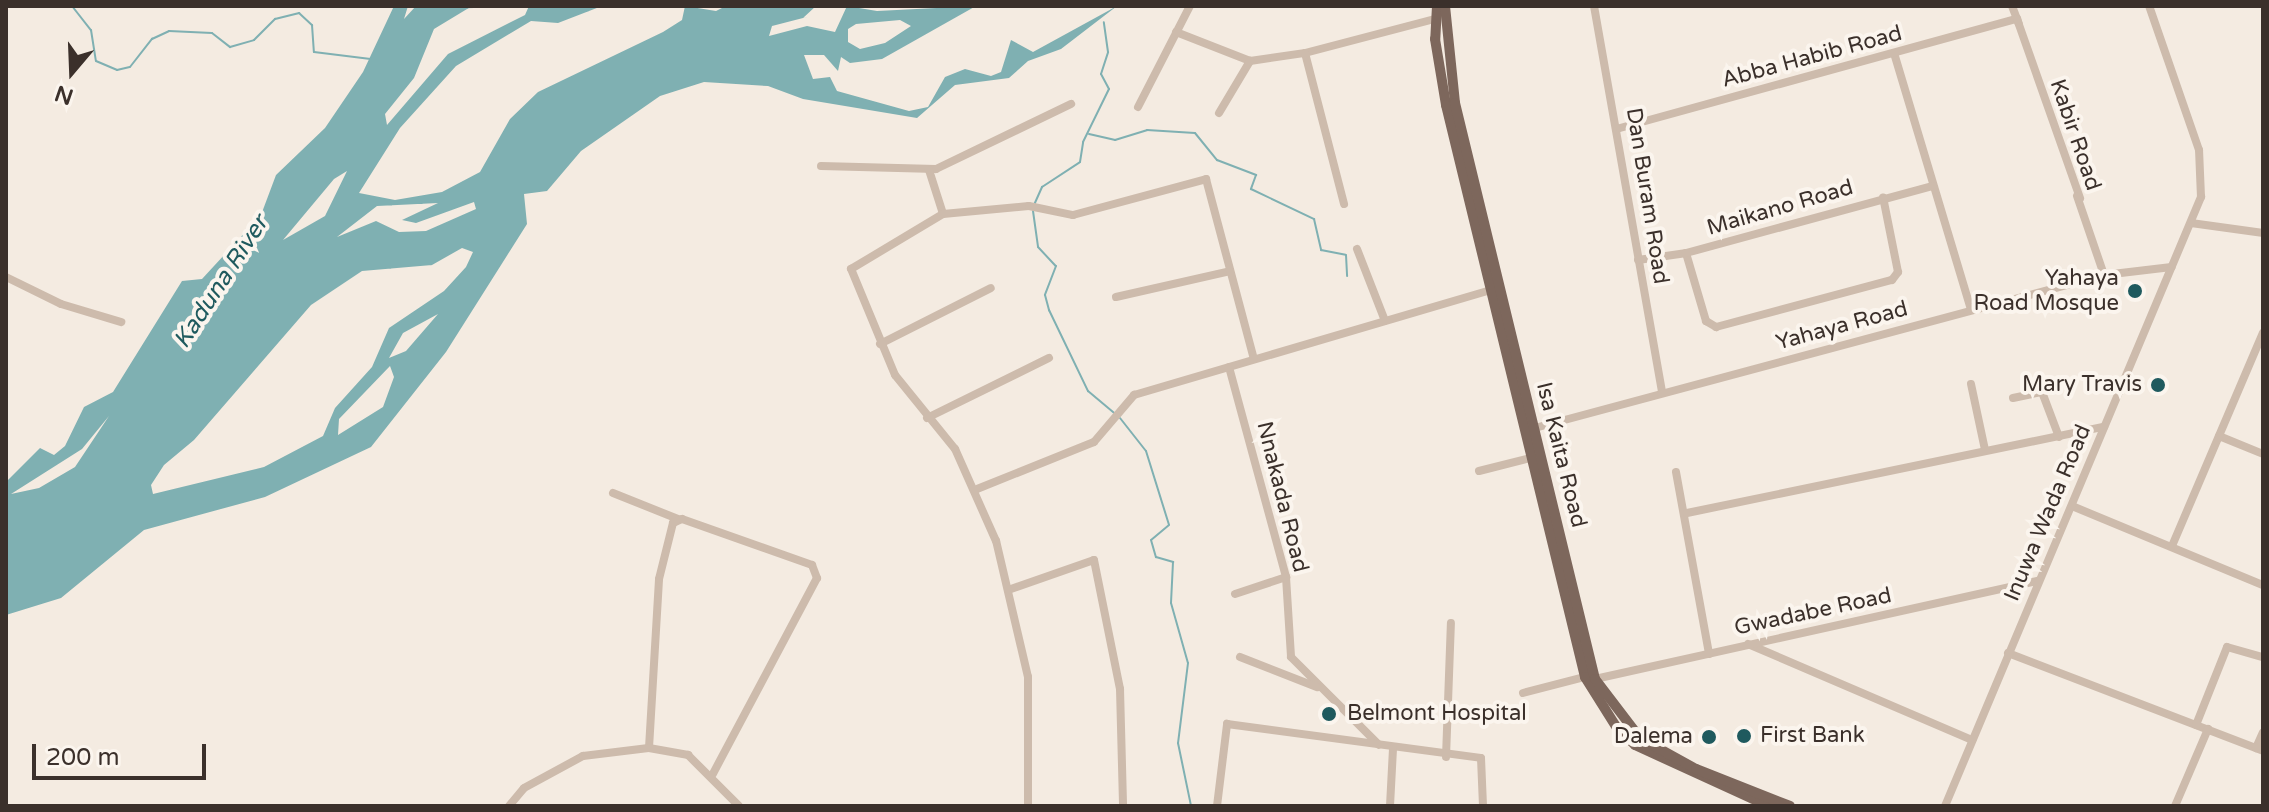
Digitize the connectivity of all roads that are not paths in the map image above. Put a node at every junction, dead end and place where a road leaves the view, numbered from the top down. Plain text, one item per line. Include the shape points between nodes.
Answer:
1 (1190, 6) edge
2 (1437, 6) edge
3 (1445, 6) edge
4 (1594, 6) edge
5 (2012, 6) edge
6 (2149, 6) edge
7 (1435, 19) junction
8 (2017, 19) junction
9 (1176, 32) junction
10 (1305, 53) junction
11 (1894, 53) junction
12 (1250, 61) junction
13 (1071, 104) dead end
14 (1450, 104) junction
15 (1138, 107) dead end
16 (1219, 113) dead end
17 (1620, 128) junction
18 (821, 166) dead end
19 (929, 170) junction
20 (1932, 186) junction
21 (1883, 197) junction
22 (2080, 198) dead end
23 (1344, 204) dead end
24 (943, 214) junction
25 (2191, 223) junction
26 (2263, 233) edge
27 (1357, 249) dead end
28 (1686, 253) junction
29 (1638, 260) junction
30 (2172, 267) junction
31 (1230, 271) junction
32 (2104, 275) junction
33 (6, 277) edge
34 (991, 288) dead end
35 (1491, 290) junction
36 (1116, 297) dead end
37 (1971, 310) junction
38 (1385, 321) junction
39 (121, 322) dead end
40 (2263, 333) edge
41 (880, 344) junction
42 (1049, 358) dead end
43 (1254, 359) junction
44 (1229, 367) junction
45 (1971, 384) dead end
46 (1662, 392) junction
47 (2013, 398) dead end
48 (927, 418) junction
49 (2104, 427) junction
50 (1528, 430) junction
51 (2219, 436) junction
52 (2059, 437) junction
53 (1985, 450) junction
54 (2263, 454) edge
55 (1530, 458) junction
56 (1479, 471) dead end
57 (1676, 472) dead end
58 (977, 489) junction
59 (613, 493) dead end
60 (2072, 506) junction
61 (1687, 513) junction
62 (678, 519) junction
63 (2172, 546) junction
64 (1286, 577) junction
65 (2038, 581) junction
66 (2263, 585) edge
67 (1008, 590) junction
68 (1235, 594) dead end
69 (1451, 623) dead end
70 (1748, 644) junction
71 (2008, 653) junction
72 (1709, 654) junction
73 (1240, 657) dead end
74 (2263, 657) edge
75 (1590, 678) junction
76 (1322, 689) junction
77 (1523, 693) dead end
78 (2196, 725) junction
79 (2208, 729) junction
80 (2263, 732) edge
81 (1972, 740) junction
82 (1379, 745) junction
83 (649, 748) junction
84 (1393, 749) junction
85 (2260, 749) edge
86 (1446, 757) junction
87 (713, 774) junction
88 (1760, 802) edge
89 (509, 806) edge
90 (739, 806) edge
91 (1028, 806) edge
92 (1123, 806) edge
93 (1217, 806) edge
94 (1390, 806) edge
95 (1483, 806) edge
96 (1790, 806) edge
97 (1945, 806) edge
98 (2175, 806) edge

1 - 9 street
2 - 7 main road, Isa Kaita Road
3 - 14 main road, Isa Kaita Road
4 - 17 street, Dan Buram Road
5 - 8 street, Kabir Road
6 - 25 street, Inuwa Wada Road via 2204,173
7 - 10 street
7 - 14 main road, Isa Kaita Road
8 - 11 street, Abba Habib Road
8 - 22 street
8 - 32 street, Kabir Road
9 - 12 street
9 - 15 street
10 - 12 street
10 - 23 street
11 - 17 street, Abba Habib Road
11 - 20 street
12 - 16 street
13 - 19 street
14 - 35 main road, Isa Kaita Road
14 - 50 main road, Isa Kaita Road
17 - 29 street, Dan Buram Road
18 - 19 street
19 - 24 street
20 - 21 street, Maikano Road
20 - 37 street
21 - 28 street, Maikano Road
21 - 28 street via 1898,272 1892,280 1716,327 1706,321
24 - 31 street via 1029,206 1079,214 1206,179
24 - 41 street via 851,269
25 - 26 street
25 - 30 street, Inuwa Wada Road
27 - 38 street
28 - 29 street, Maikano Road
29 - 46 street, Dan Buram Road
30 - 32 street, Yahaya Road
30 - 49 street, Inuwa Wada Road
31 - 36 street
31 - 43 street
32 - 37 street, Yahaya Road
33 - 39 street via 61,304
34 - 41 street
35 - 38 street
35 - 50 main road, Isa Kaita Road
37 - 46 street, Yahaya Road
38 - 43 street
40 - 51 street
41 - 48 street
42 - 48 street
43 - 44 street
44 - 58 street via 1134,395 1094,442
44 - 64 street, Nnakada Road
45 - 53 street
46 - 50 street, Yahaya Road
47 - 52 street via 2042,392
48 - 58 street via 955,449
49 - 52 street
49 - 60 street, Inuwa Wada Road
50 - 55 main road, Isa Kaita Road
50 - 75 main road, Isa Kaita Road
51 - 54 street
51 - 63 street
52 - 53 street
53 - 61 street
55 - 56 street
55 - 75 main road, Isa Kaita Road
57 - 61 street
58 - 67 street
59 - 62 street
60 - 63 street
60 - 65 street, Inuwa Wada Road
61 - 72 street
62 - 83 street via 669,530 659,579
62 - 87 street via 753,542 817,571
63 - 66 street
64 - 68 street
64 - 76 street, Nnakada Road via 1291,657
65 - 70 street, Gwadabe Road
65 - 71 street, Inuwa Wada Road
67 - 91 street via 1028,677
67 - 92 street via 1094,560 1120,689
69 - 86 street
70 - 72 street, Gwadabe Road
70 - 81 street
71 - 78 street
71 - 81 street, Inuwa Wada Road
72 - 75 street, Gwadabe Road
73 - 76 street
74 - 78 street via 2227,647
75 - 77 street, Gwadabe Road
75 - 88 main road, Isa Kaita Road via 1640,738
76 - 82 street, Nnakada Road
78 - 79 street
79 - 85 street
79 - 98 street
80 - 85 street
81 - 97 street, Inuwa Wada Road
82 - 84 street
82 - 93 street via 1227,724
83 - 87 street via 688,755
83 - 89 street via 583,756 524,788
84 - 86 street
84 - 94 street
86 - 95 street via 1483,760
87 - 90 street
88 - 96 main road, Isa Kaita Road

